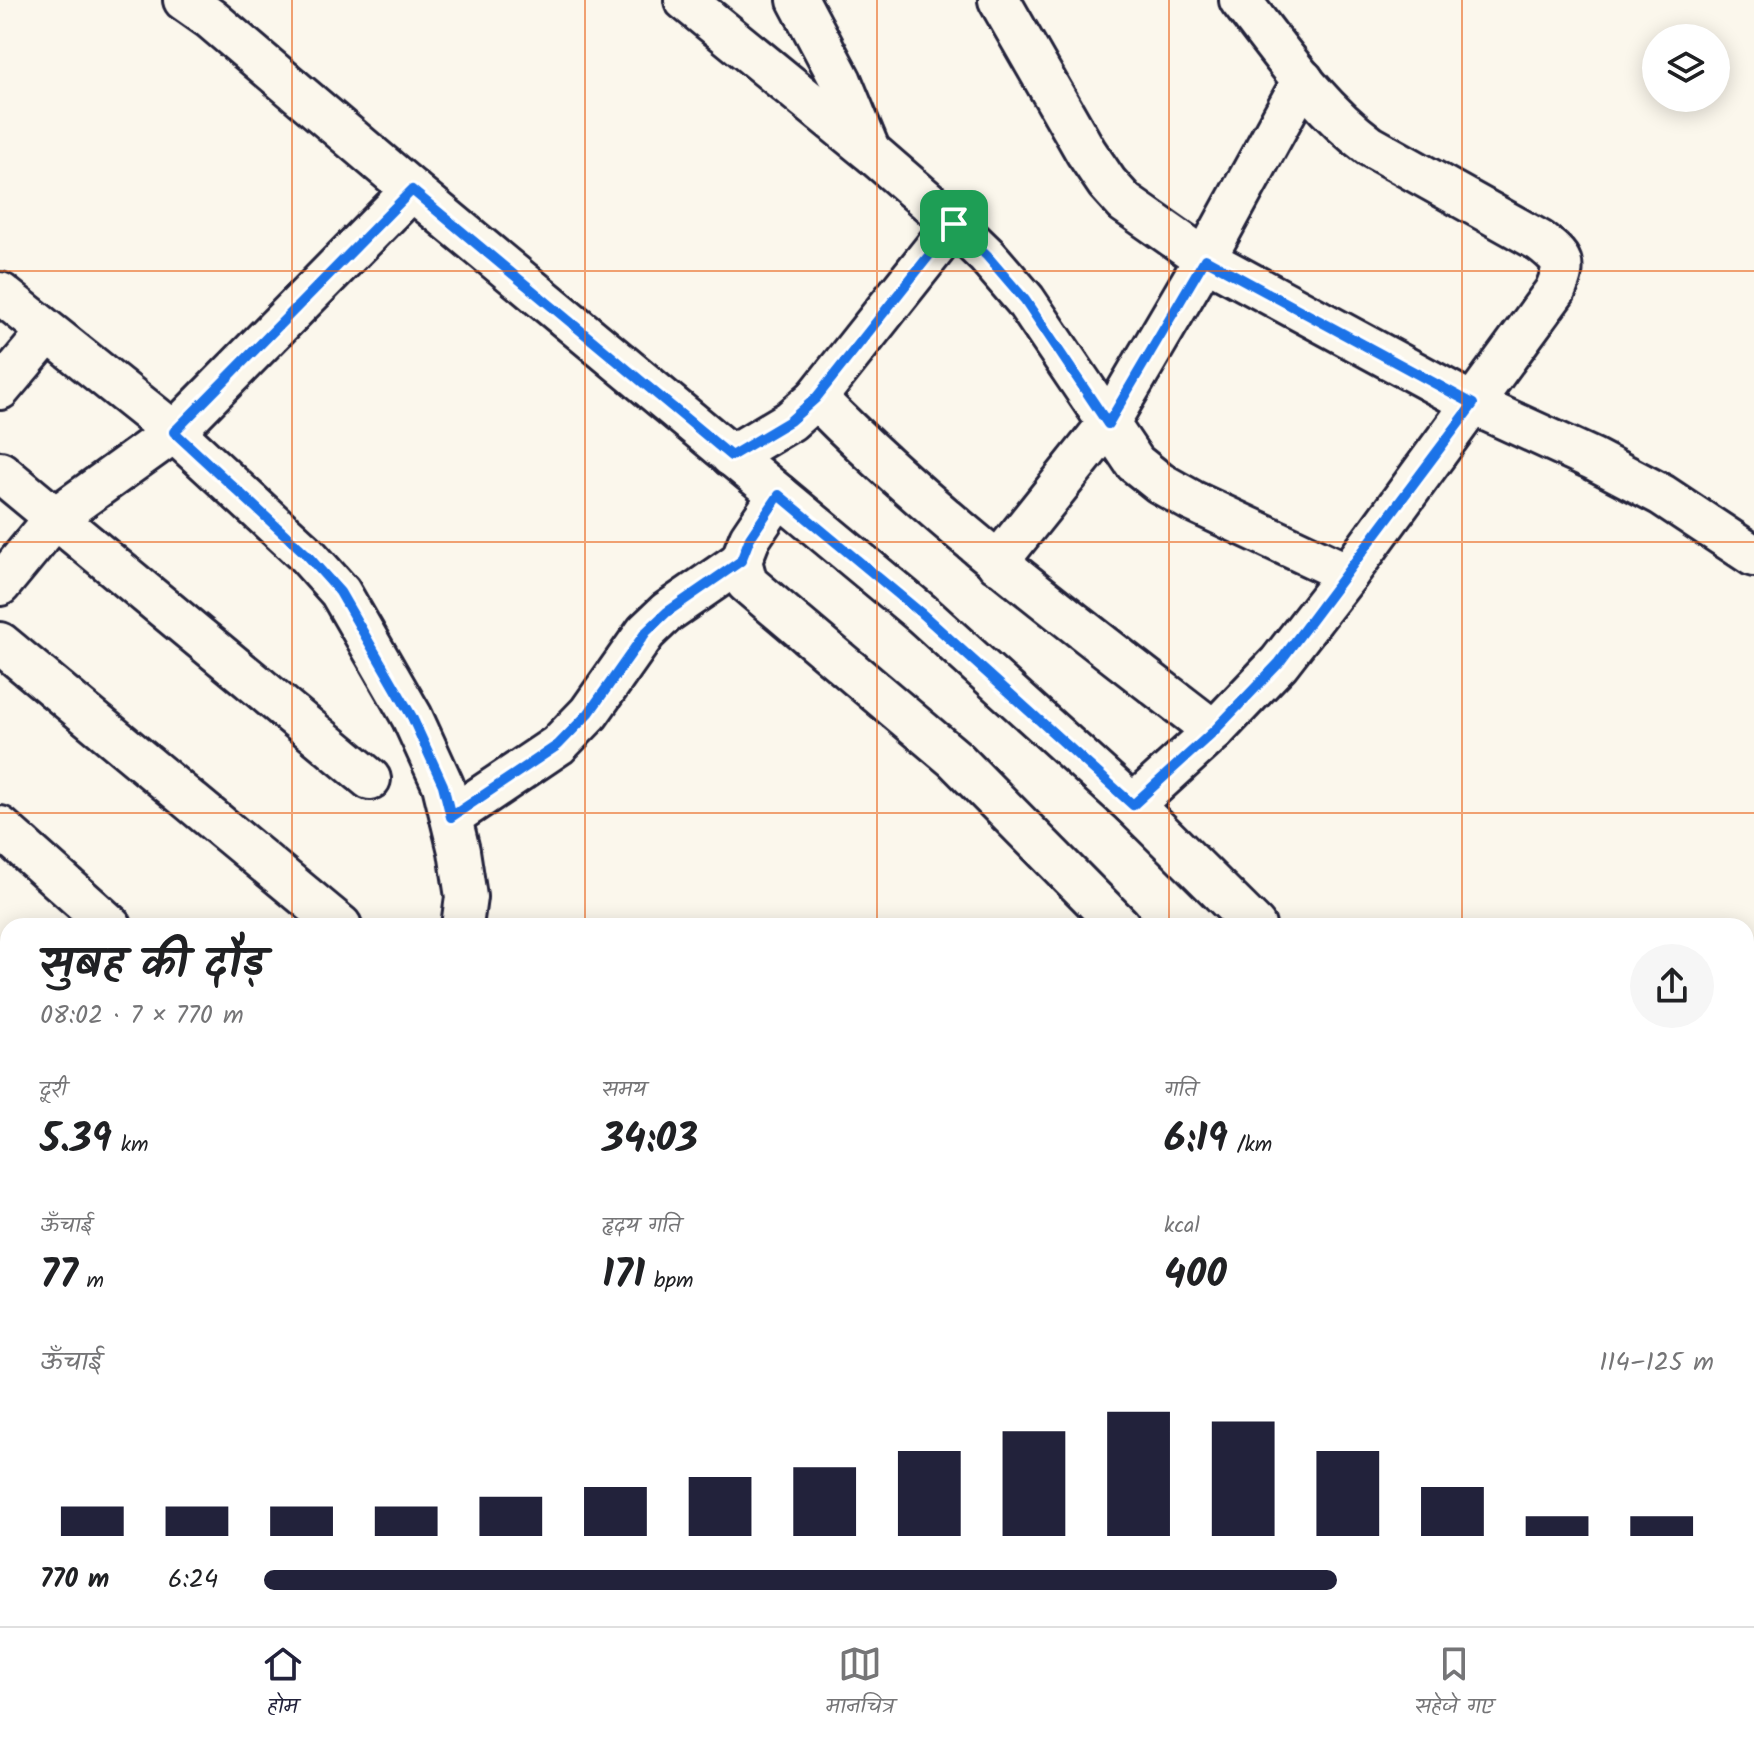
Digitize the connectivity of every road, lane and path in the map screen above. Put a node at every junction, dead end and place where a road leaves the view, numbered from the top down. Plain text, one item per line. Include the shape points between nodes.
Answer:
1 (685, 0) edge
2 (798, 0) edge
3 (999, 0) edge
4 (1240, 0) edge
5 (212, 6) edge
6 (1303, 80) junction
7 (871, 152) junction
8 (412, 190) junction
9 (954, 224) junction
10 (1205, 259) junction
11 (0, 293) edge
12 (48, 332) junction
13 (0, 389) edge
14 (816, 398) junction
15 (1473, 404) junction
16 (1108, 424) junction
17 (174, 432) junction
18 (731, 456) junction
19 (0, 472) edge
20 (779, 495) junction
21 (56, 517) junction
22 (1754, 556) edge
23 (741, 561) junction
24 (997, 563) junction
25 (1348, 574) junction
26 (0, 585) edge
27 (0, 643) edge
28 (1214, 731) junction
29 (370, 779) dead end
30 (1133, 805) junction
31 (451, 817) junction
32 (0, 827) edge
33 (102, 918) edge
34 (331, 918) edge
35 (463, 918) edge
36 (1112, 918) edge
37 (1247, 918) edge

1 - 7 street
2 - 7 street
3 - 10 street via 1107,183 1125,203
4 - 6 street
5 - 8 street
6 - 10 street
6 - 15 street via 1344,127 1370,146 1560,256 1563,273 1555,291
7 - 9 street
8 - 17 street
8 - 18 street
9 - 14 street
9 - 16 street via 1025,300
10 - 15 street
10 - 16 street
11 - 12 street
12 - 13 street
12 - 17 street
14 - 18 street via 790,421
14 - 24 street
15 - 22 street via 1648,488
15 - 25 street
16 - 24 street
16 - 25 street via 1135,463 1160,483
17 - 21 street
17 - 31 street via 340,592 412,717 443,785
18 - 20 street
19 - 21 street
20 - 23 street
20 - 30 street via 921,613
21 - 26 street
21 - 29 street
23 - 31 street via 646,632 589,713 558,745
23 - 36 street via 747,583 955,759
24 - 28 street
25 - 28 street via 1279,663
27 - 34 street
28 - 30 street
30 - 37 street
31 - 35 street via 466,897
32 - 33 street

